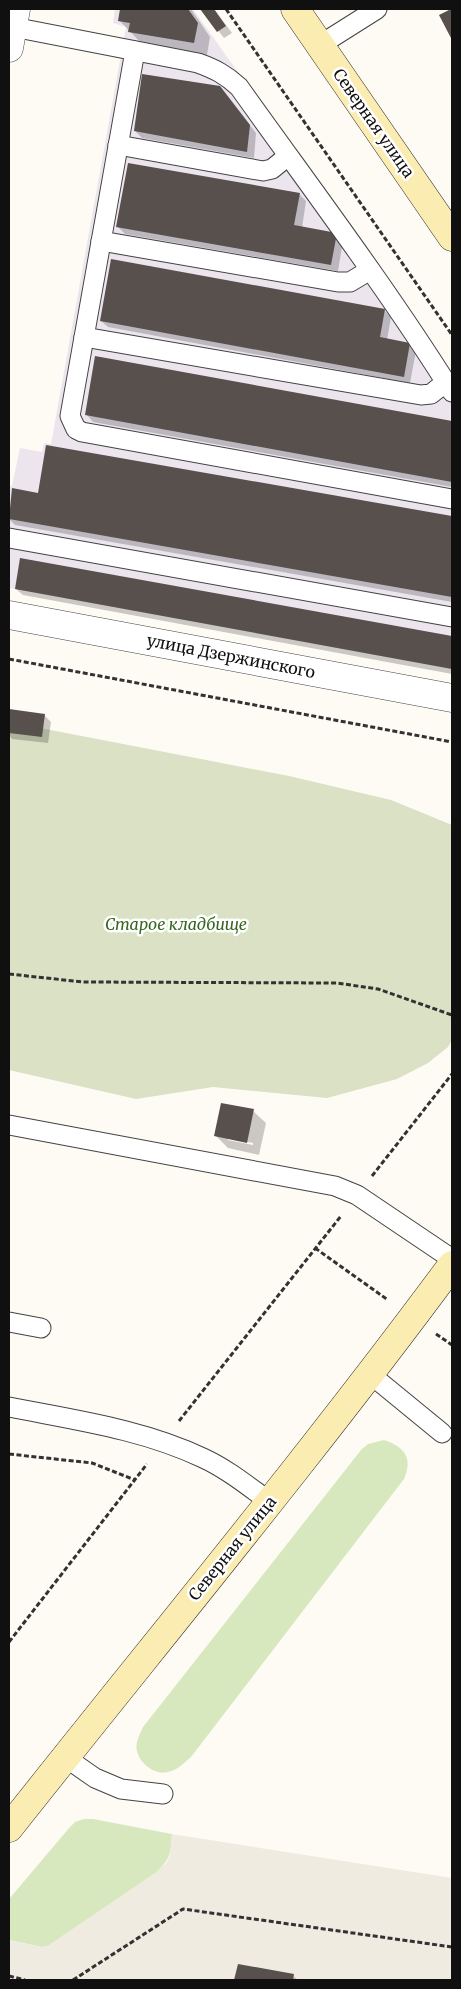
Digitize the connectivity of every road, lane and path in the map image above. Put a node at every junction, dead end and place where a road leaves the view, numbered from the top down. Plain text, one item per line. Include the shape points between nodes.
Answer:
1 (226, 9) edge
2 (295, 9) edge
3 (377, 9) edge
4 (13, 28) edge
5 (320, 45) junction
6 (135, 51) junction
7 (118, 145) junction
8 (288, 156) junction
9 (452, 237) edge
10 (101, 241) junction
11 (370, 270) junction
12 (452, 335) edge
13 (84, 336) junction
14 (449, 387) edge
15 (452, 499) edge
16 (9, 538) edge
17 (9, 615) edge
18 (452, 617) edge
19 (9, 659) edge
20 (452, 698) edge
21 (452, 742) edge
22 (9, 974) edge
23 (452, 1015) edge
24 (452, 1074) edge
25 (9, 1126) edge
26 (357, 1195) junction
27 (315, 1248) junction
28 (452, 1259) edge
29 (452, 1265) edge
30 (413, 1318) junction
31 (9, 1322) edge
32 (41, 1328) dead end
33 (452, 1345) edge
34 (370, 1374) junction
35 (9, 1407) edge
36 (442, 1433) dead end
37 (163, 1441) junction
38 (9, 1454) edge
39 (135, 1480) junction
40 (270, 1502) junction
41 (9, 1642) edge
42 (65, 1757) junction
43 (163, 1794) dead end
44 (9, 1828) edge
45 (452, 1947) edge
46 (9, 1976) edge
47 (25, 1980) edge
48 (73, 1980) edge

1 - 12 path
2 - 5 main road, Северная улица
3 - 5 lane
4 - 6 lane
5 - 9 main road, Северная улица
6 - 7 lane
6 - 8 lane via 198,63 226,76 239,87
7 - 8 lane via 263,171 272,169
7 - 10 lane
8 - 11 lane
10 - 11 lane via 338,282 350,282
10 - 13 lane
11 - 14 lane
13 - 14 lane via 421,395
13 - 15 lane via 70,416 76,429 82,432
16 - 18 lane
17 - 20 street, улица Дзержинского
19 - 21 path
22 - 23 path via 83,982 337,983 378,989
24 - 26 path
25 - 26 lane via 335,1186
26 - 27 path
26 - 28 lane
27 - 30 path
27 - 37 path
29 - 30 main road, Северная улица
30 - 33 path
30 - 34 main road, Северная улица
31 - 32 lane
34 - 36 lane
34 - 40 main road, Северная улица
35 - 37 lane
37 - 39 path
37 - 40 lane via 230,1472
38 - 39 path via 92,1463
39 - 41 path
40 - 42 main road, Северная улица
42 - 43 lane via 95,1778 121,1789
42 - 44 main road, Северная улица
45 - 48 path via 183,1909
46 - 47 path

